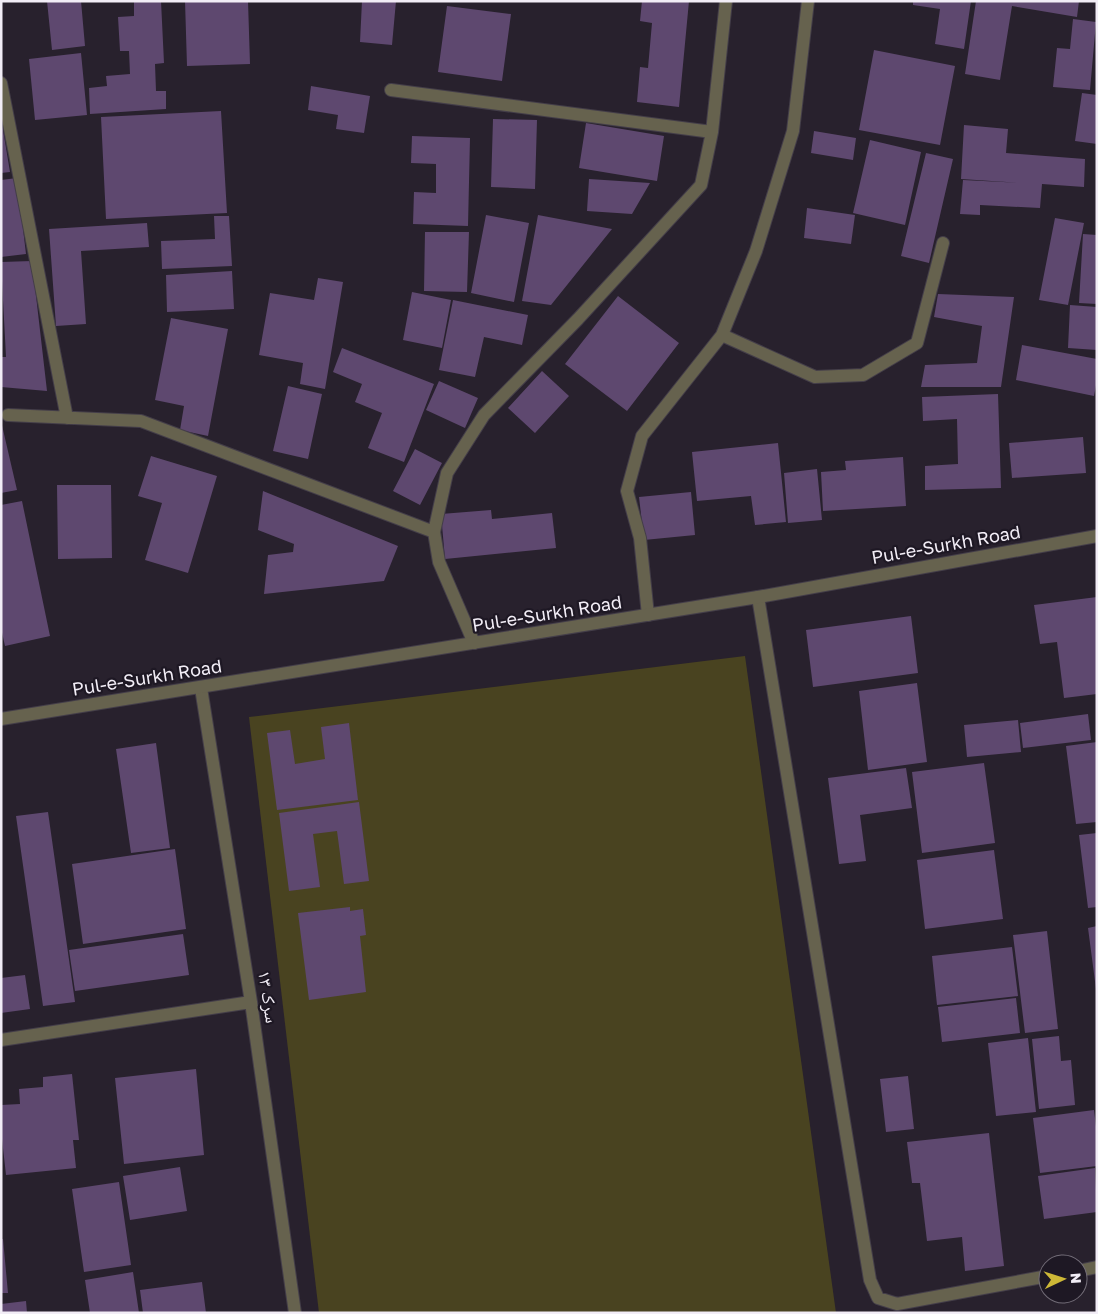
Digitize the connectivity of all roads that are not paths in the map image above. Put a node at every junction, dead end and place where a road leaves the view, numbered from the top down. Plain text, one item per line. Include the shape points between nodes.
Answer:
1 (726, 1) edge
2 (808, 1) edge
3 (1, 83) edge
4 (391, 90) dead end
5 (712, 132) junction
6 (943, 243) dead end
7 (722, 335) junction
8 (8, 415) dead end
9 (67, 418) junction
10 (434, 532) junction
11 (1097, 536) edge
12 (758, 597) junction
13 (648, 615) junction
14 (474, 644) junction
15 (201, 688) junction
16 (1, 719) edge
17 (251, 1002) junction
18 (1, 1040) edge
19 (1038, 1278) edge
20 (295, 1313) edge

1 - 5 street
2 - 7 street via 793,131 756,250
3 - 9 street
4 - 5 street
5 - 10 street via 702,185 484,415 447,473
6 - 7 street via 917,343 863,375 815,377
7 - 13 street via 642,436 626,491 640,538
8 - 9 street
9 - 10 street via 141,421
10 - 14 street via 439,562
11 - 12 street, Pul-e-Surkh Road
12 - 13 street, Pul-e-Surkh Road
12 - 19 street via 870,1280 878,1298 897,1304
13 - 14 street, Pul-e-Surkh Road
14 - 15 street, Pul-e-Surkh Road
15 - 16 street, Pul-e-Surkh Road
15 - 17 street, سرک ۱۳
17 - 18 street
17 - 20 street, سرک ۱۳

